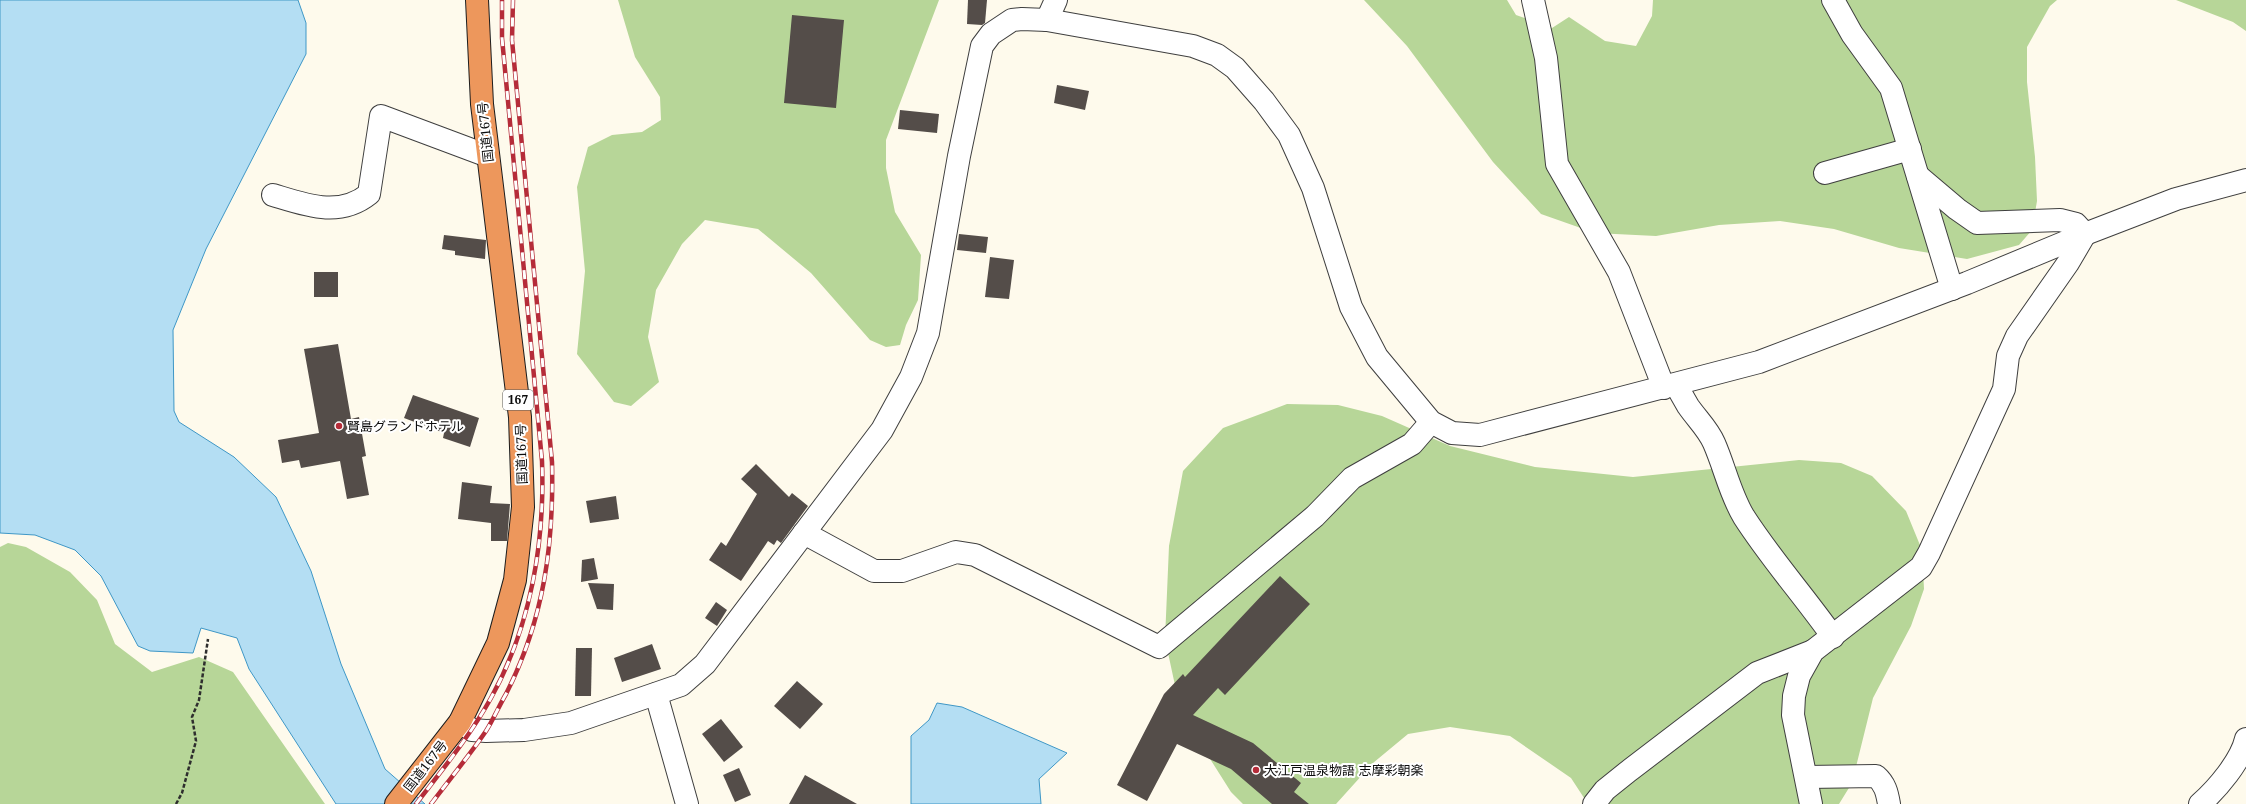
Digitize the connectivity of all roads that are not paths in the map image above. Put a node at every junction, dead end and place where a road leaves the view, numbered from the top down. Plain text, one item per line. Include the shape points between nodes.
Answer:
1 (477, 0) edge
2 (1056, 0) edge
3 (1533, 0) edge
4 (1833, 0) edge
5 (1048, 20) junction
6 (1910, 149) junction
7 (488, 156) junction
8 (1825, 173) dead end
9 (1918, 176) junction
10 (2246, 180) edge
11 (273, 195) dead end
12 (2085, 234) junction
13 (1952, 289) junction
14 (1670, 386) junction
15 (1431, 422) junction
16 (804, 533) junction
17 (1833, 637) junction
18 (1813, 651) junction
19 (656, 694) junction
20 (460, 722) junction
21 (2246, 739) edge
22 (1807, 777) junction
23 (396, 804) edge
24 (687, 804) edge
25 (1594, 804) edge
26 (1811, 804) edge
27 (1889, 804) edge
28 (2200, 804) edge

1 - 7 highway, 国道167号 / 167
2 - 5 street
3 - 14 street via 1546,58 1557,164 1619,272
4 - 6 street via 1852,34 1891,88
5 - 15 street via 1193,46 1217,55 1236,68 1288,135 1313,188 1351,307 1377,357
5 - 16 street via 1012,20 991,34 982,46 962,140 928,333 910,377 882,430
6 - 8 street
6 - 9 street
7 - 11 street via 381,116 369,194 357,204 327,208 309,206
7 - 20 highway, 国道167号 / 167 via 520,417 524,507 515,580 498,644
9 - 12 street via 1956,209 1978,223 2060,220 2076,224
9 - 13 street
10 - 12 street via 2176,199
12 - 13 street
12 - 17 street via 2017,336 2008,356 2004,389 1925,560 1910,576
13 - 14 street via 1759,362
14 - 15 street via 1480,435 1452,434
14 - 17 street via 1714,444 1743,515
15 - 16 street via 1412,444 1352,478 1315,516 1159,647 975,555 956,552 902,571 874,571
16 - 19 street via 705,664 681,685
17 - 18 street
18 - 22 street via 1799,676 1793,715
18 - 25 street via 1757,673 1605,790
19 - 20 street via 571,723 524,730 472,730
19 - 24 street
20 - 23 highway, 国道167号 / 167
21 - 28 street via 2230,770
22 - 26 street
22 - 27 street via 1876,776 1886,790

